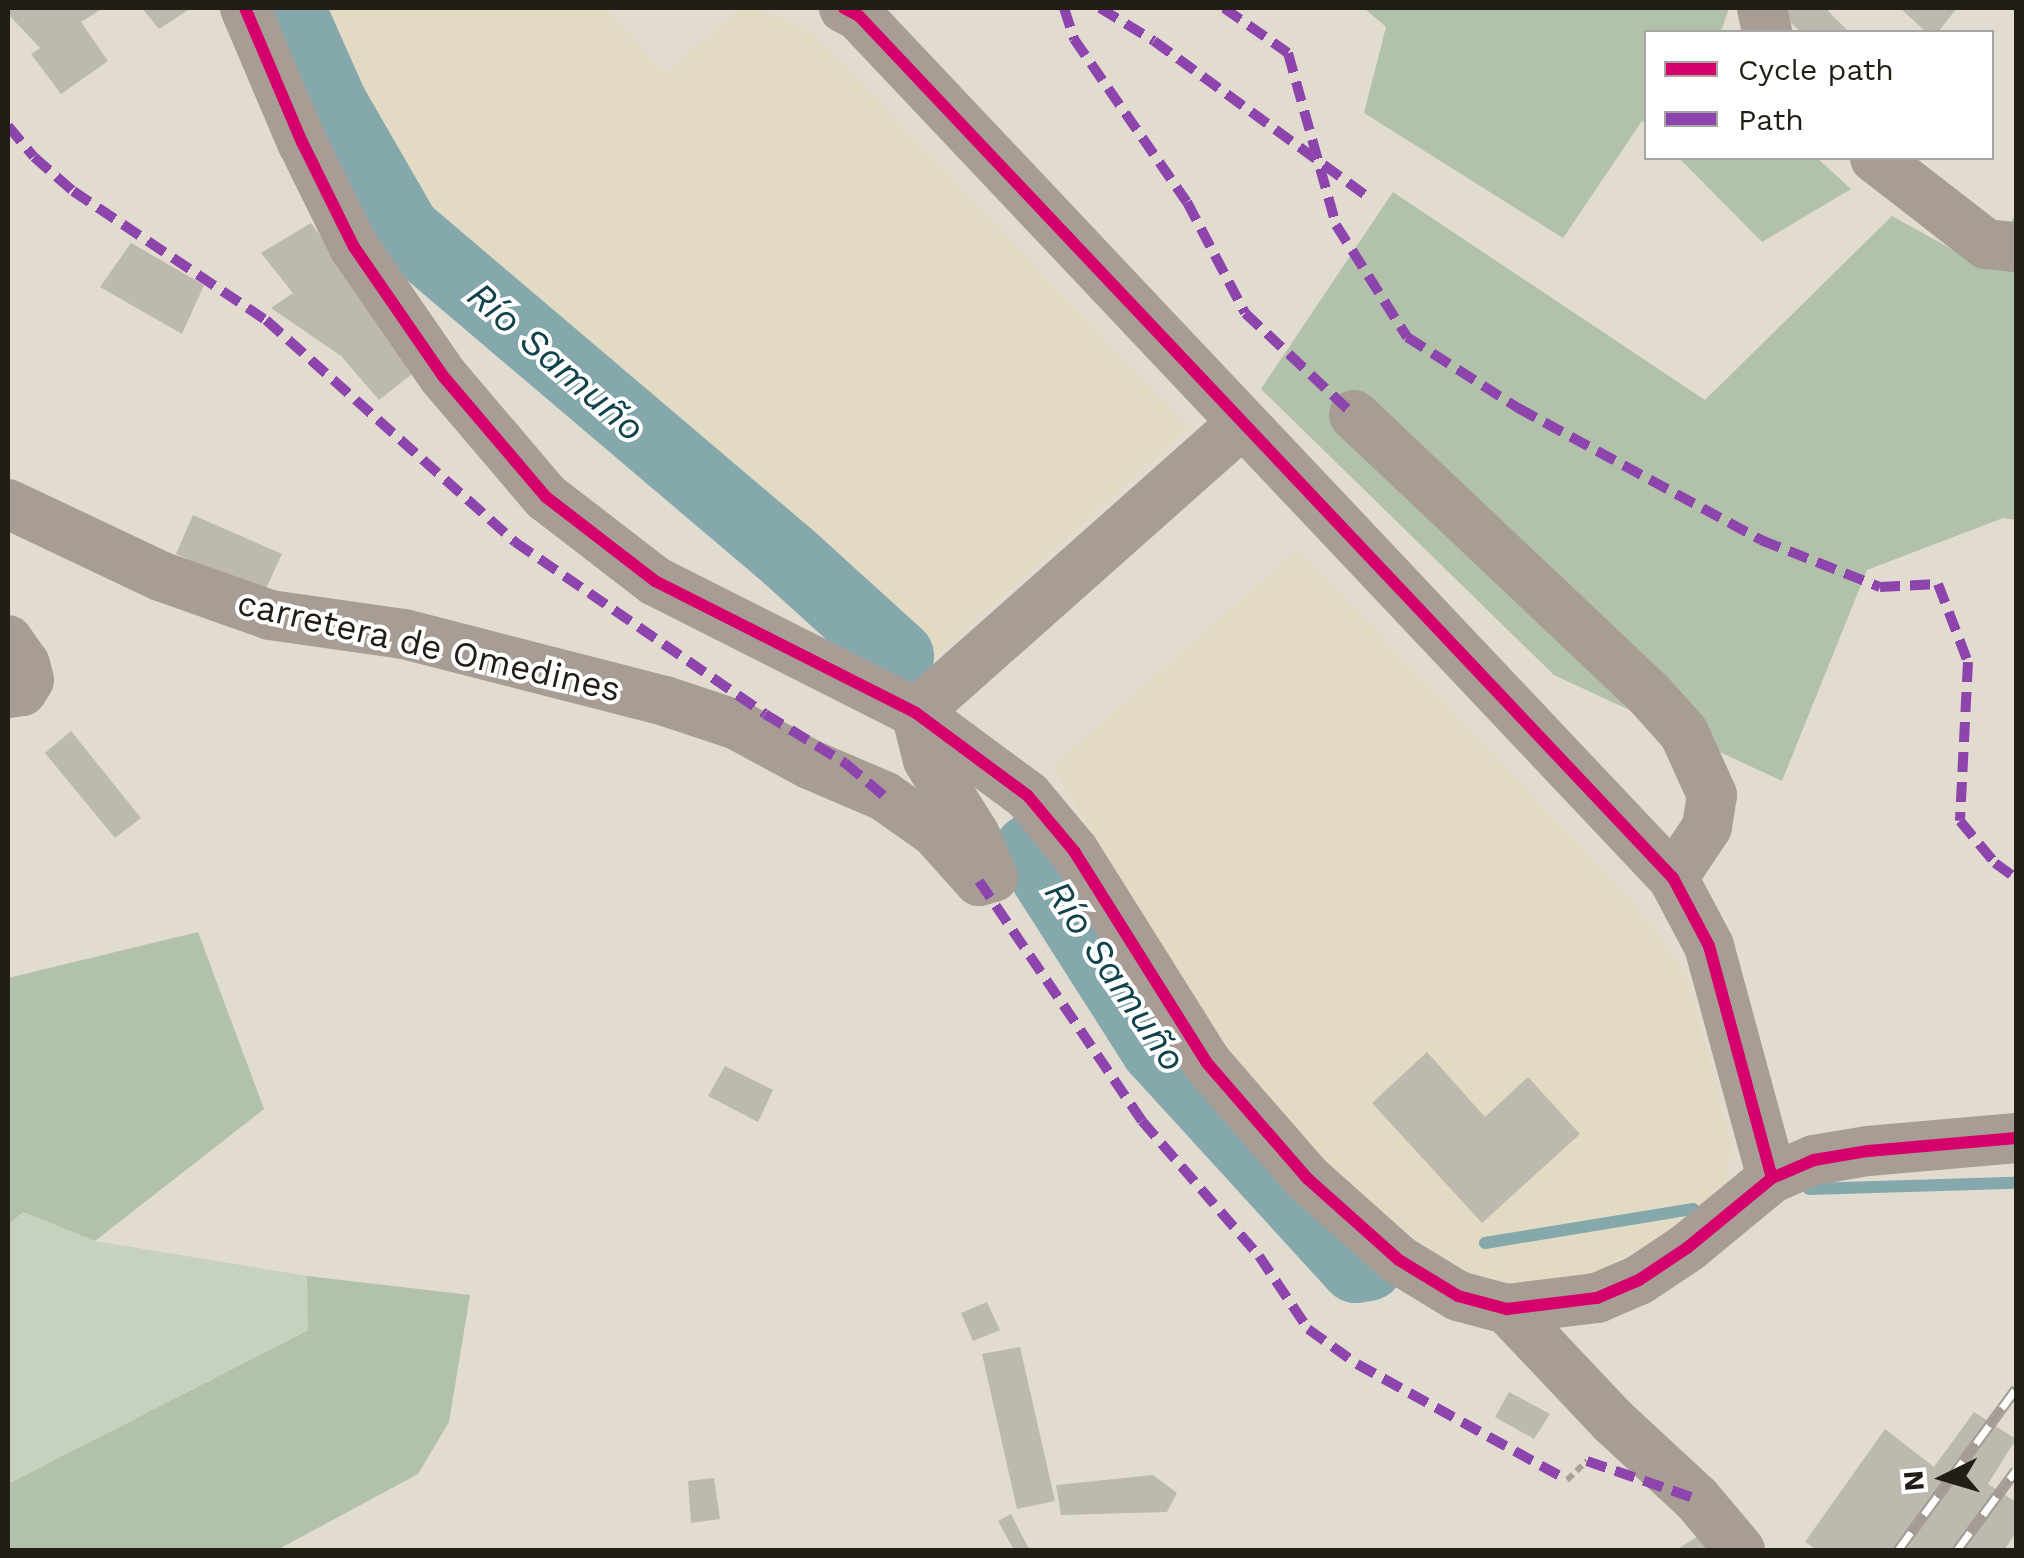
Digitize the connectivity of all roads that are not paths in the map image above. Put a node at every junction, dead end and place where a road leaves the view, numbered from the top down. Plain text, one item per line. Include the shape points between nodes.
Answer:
1 (245, 8) edge
2 (844, 8) edge
3 (1879, 160) edge
4 (2016, 246) edge
5 (1354, 415) dead end
6 (1240, 425) junction
7 (8, 504) edge
8 (8, 640) edge
9 (8, 693) edge
10 (916, 713) junction
11 (1673, 878) junction
12 (2016, 1138) edge
13 (1772, 1178) junction
14 (1507, 1309) junction
15 (1740, 1550) edge

1 - 10 street via 354,247 443,376 546,497 656,581
2 - 6 street via 859,16
3 - 4 street via 1986,244
5 - 11 street via 1684,733 1712,796 1706,828
6 - 10 street
6 - 11 street
7 - 10 street, carretera de Omedines via 160,576 270,616 404,634 738,725 884,796 935,832 980,881 992,877 976,835 928,760
8 - 9 street via 29,680 22,691
10 - 14 street via 1028,796 1074,851 1207,1063 1308,1179 1400,1260 1458,1296
11 - 13 street via 1709,946
12 - 13 street via 1868,1150 1814,1160
13 - 14 street via 1639,1280 1597,1298
14 - 15 street

